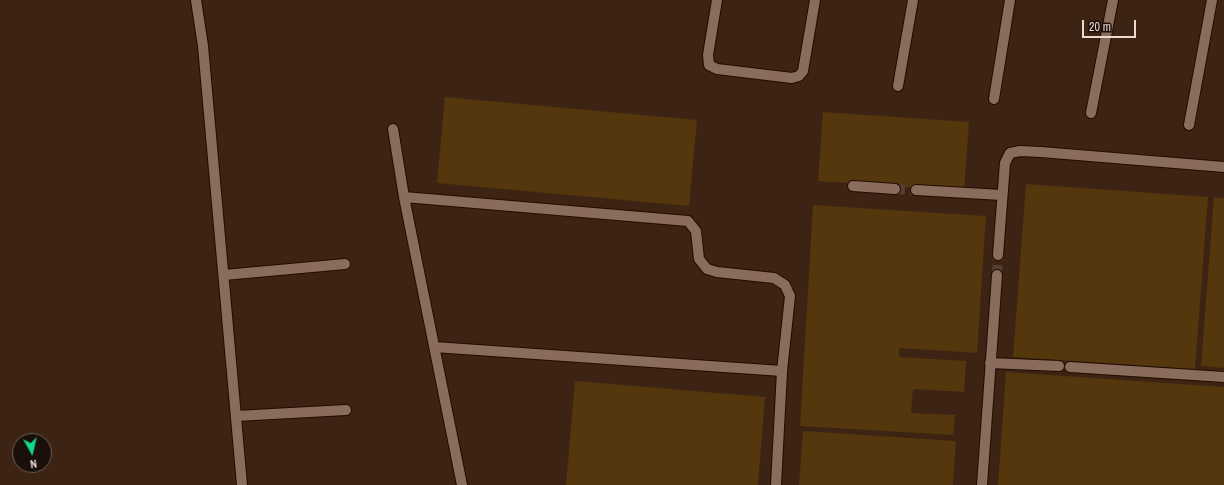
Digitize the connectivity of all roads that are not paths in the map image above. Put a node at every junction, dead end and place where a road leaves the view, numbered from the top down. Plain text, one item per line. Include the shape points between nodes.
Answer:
1 (196, 0) edge
2 (717, 0) edge
3 (815, 0) edge
4 (913, 0) edge
5 (1010, 0) edge
6 (1113, 0) edge
7 (1212, 0) edge
8 (898, 86) dead end
9 (994, 99) dead end
10 (1091, 113) dead end
11 (1189, 125) dead end
12 (394, 129) dead end
13 (1224, 167) edge
14 (853, 186) dead end
15 (895, 189) tunnel mouth
16 (916, 190) tunnel mouth
17 (1002, 195) junction
18 (404, 196) junction
19 (998, 255) tunnel mouth
20 (345, 264) dead end
21 (224, 275) junction
22 (996, 275) tunnel mouth
23 (434, 347) junction
24 (990, 363) junction
25 (1059, 366) dead end
26 (1070, 366) dead end
27 (782, 371) junction
28 (1224, 376) edge
29 (346, 410) dead end
30 (236, 416) junction
31 (242, 485) edge
32 (462, 485) edge
33 (776, 485) edge
34 (982, 485) edge

1 - 21 street via 203,46
2 - 3 street via 709,64 717,70 792,78 799,76 803,71
4 - 8 street
5 - 9 street
6 - 10 street
7 - 11 street
12 - 18 street
13 - 17 street via 1020,151 1010,154 1005,163
14 - 15 street
16 - 17 street
17 - 19 street
18 - 23 street
18 - 27 street via 688,221 696,231 700,259 707,269 774,278 785,285 790,296
20 - 21 street
21 - 30 street
22 - 24 street
23 - 27 street
23 - 32 street
24 - 25 street
24 - 34 street
26 - 28 street
27 - 33 street
29 - 30 street
30 - 31 street

